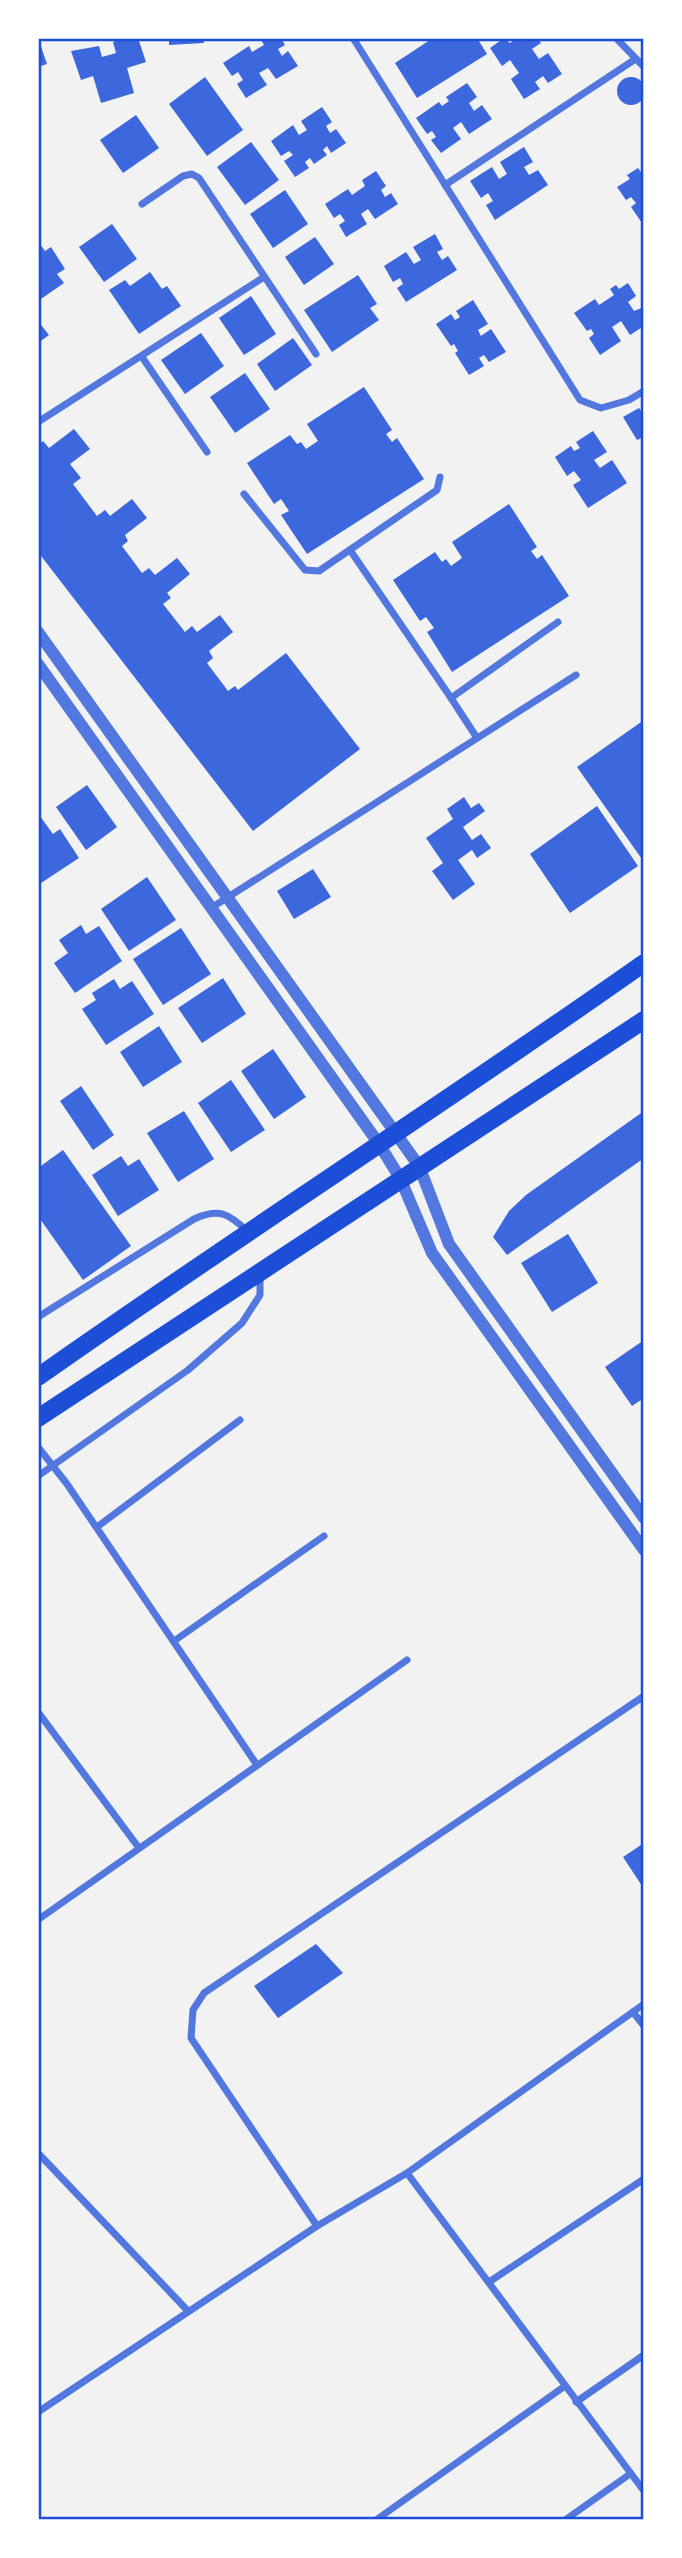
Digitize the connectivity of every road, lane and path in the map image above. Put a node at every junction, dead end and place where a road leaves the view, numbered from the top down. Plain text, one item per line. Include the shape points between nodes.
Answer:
1 (353, 38) edge
2 (616, 38) edge
3 (634, 60) junction
4 (643, 67) edge
5 (445, 185) junction
6 (142, 204) dead end
7 (264, 277) junction
8 (316, 354) dead end
9 (142, 357) junction
10 (643, 391) edge
11 (38, 422) edge
12 (207, 452) dead end
13 (440, 477) dead end
14 (244, 494) dead end
15 (350, 550) junction
16 (558, 622) dead end
17 (38, 632) edge
18 (38, 664) edge
19 (576, 675) dead end
20 (451, 698) junction
21 (477, 738) junction
22 (226, 897) junction
23 (211, 908) junction
24 (643, 963) edge
25 (643, 1020) edge
26 (396, 1133) junction
27 (379, 1144) junction
28 (419, 1166) junction
29 (400, 1178) junction
30 (248, 1233) junction
31 (260, 1271) junction
32 (38, 1317) edge
33 (38, 1377) edge
34 (38, 1418) edge
35 (240, 1420) dead end
36 (38, 1447) edge
37 (53, 1465) junction
38 (38, 1476) edge
39 (643, 1518) edge
40 (97, 1527) junction
41 (324, 1535) dead end
42 (643, 1550) edge
43 (174, 1641) junction
44 (407, 1660) dead end
45 (643, 1696) edge
46 (38, 1712) edge
47 (257, 1765) junction
48 (139, 1848) junction
49 (39, 1919) edge
50 (643, 2004) edge
51 (633, 2012) junction
52 (643, 2026) edge
53 (38, 2153) edge
54 (407, 2173) junction
55 (643, 2179) edge
56 (317, 2227) junction
57 (489, 2282) junction
58 (188, 2311) junction
59 (643, 2355) edge
60 (565, 2386) junction
61 (576, 2402) junction
62 (38, 2412) edge
63 (630, 2474) junction
64 (643, 2491) edge
65 (376, 2519) edge
66 (565, 2519) edge

1 - 5 street
2 - 3 street
3 - 4 street
3 - 5 street
5 - 10 street via 580,400 601,408
6 - 7 street via 192,173
7 - 8 street
7 - 9 street
9 - 11 street
9 - 12 street
13 - 15 street via 437,490
14 - 15 street via 305,570 319,571
15 - 20 street
16 - 20 street
17 - 22 street
18 - 23 street
19 - 21 street
20 - 21 street
21 - 22 street
22 - 23 street
22 - 26 street
23 - 27 street
24 - 26 main road
25 - 28 main road
26 - 27 main road
26 - 28 street
27 - 29 street
27 - 30 main road
28 - 29 main road
28 - 39 street via 449,1244
29 - 31 main road
29 - 42 street via 432,1253
30 - 32 street via 233,1218 211,1212
30 - 33 main road
31 - 34 main road
31 - 37 street via 260,1295 242,1323 188,1370
35 - 40 street
36 - 37 street
37 - 38 street
37 - 40 street
40 - 43 street
41 - 43 street
43 - 47 street
44 - 47 street
45 - 56 street via 204,1993 193,2010 191,2038
46 - 48 street
47 - 48 street
48 - 49 street
50 - 51 street
51 - 52 street
51 - 54 street
53 - 58 street
54 - 56 street
54 - 57 street
55 - 57 street
56 - 58 street
57 - 60 street
58 - 62 street
59 - 61 street
60 - 61 street
60 - 65 street
61 - 63 street
63 - 64 street
63 - 66 street

